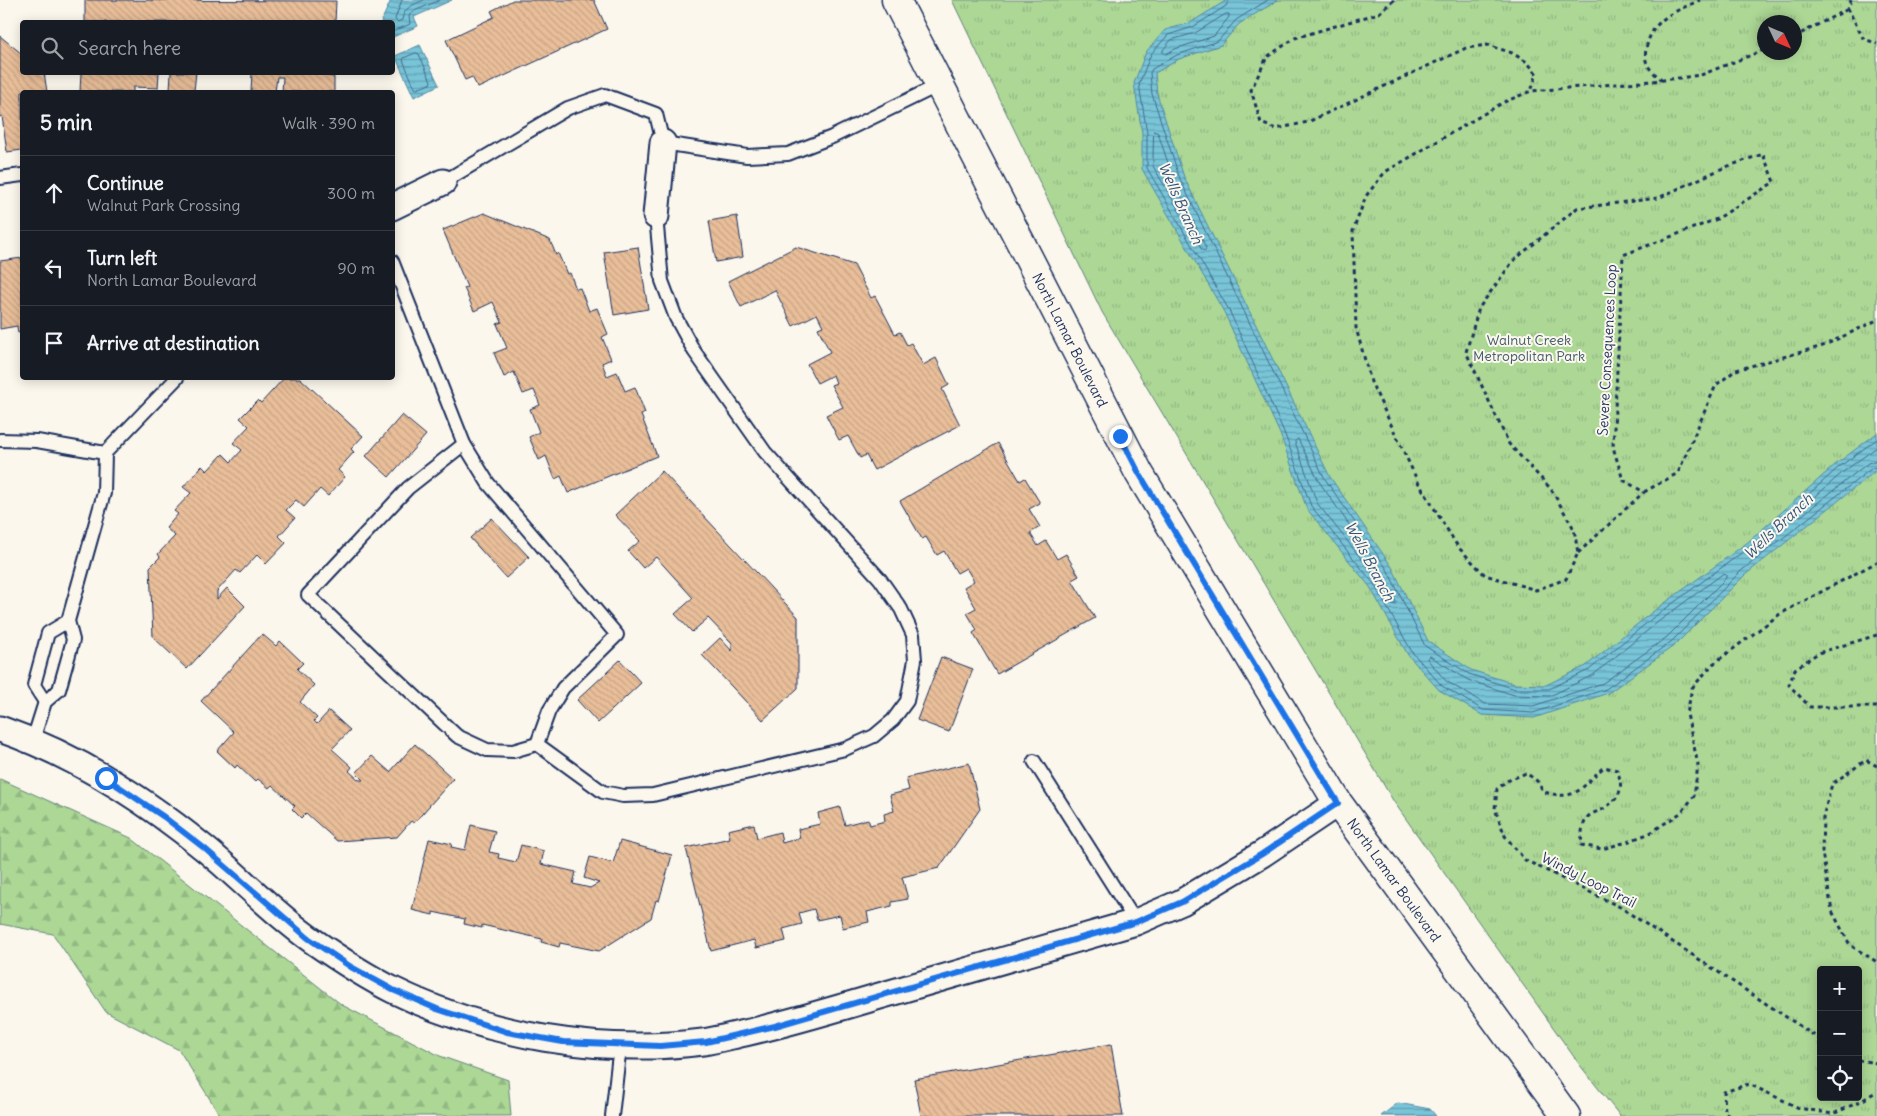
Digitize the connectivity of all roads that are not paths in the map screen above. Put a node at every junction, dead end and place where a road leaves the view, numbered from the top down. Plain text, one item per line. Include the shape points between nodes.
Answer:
1 (896, 0) edge
2 (939, 85) junction
3 (663, 143) junction
4 (20, 175) edge
5 (0, 178) edge
6 (442, 182) joint
7 (395, 206) edge
8 (656, 216) joint
9 (395, 269) edge
10 (175, 380) edge
11 (0, 440) edge
12 (464, 444) junction
13 (105, 453) junction
14 (68, 621) junction
15 (45, 702) junction
16 (0, 729) edge
17 (33, 740) junction
18 (537, 744) junction
19 (1034, 761) dead end
20 (1338, 803) junction
21 (1136, 922) junction
22 (620, 1045) junction
23 (612, 1116) edge
24 (1566, 1116) edge

1 - 2 main road, North Lamar Boulevard
2 - 3 lane via 832,137 788,154 747,156
2 - 20 main road, North Lamar Boulevard via 1139,473
3 - 6 lane via 656,114 605,95 568,108
3 - 8 street
4 - 5 lane
6 - 7 street
8 - 18 lane via 662,281 676,318 694,351 765,452 880,578 901,608 913,635 915,660 907,701 893,720 874,736 845,749 653,795 623,796 603,792
9 - 12 lane
10 - 13 lane
11 - 13 lane via 37,441
12 - 18 lane via 488,483 617,635 562,688
12 - 18 lane via 408,488 308,595 457,736 487,750 512,751
13 - 14 lane via 104,493
14 - 15 lane via 73,640 71,649 59,690
14 - 15 lane via 48,633 34,685
15 - 17 lane
16 - 17 street
17 - 22 street via 106,778 164,817 308,938 393,990 437,1009 507,1032 563,1042
19 - 21 lane
20 - 21 street via 1190,897
20 - 24 main road, North Lamar Boulevard
21 - 22 street via 775,1026 706,1042
22 - 23 lane

